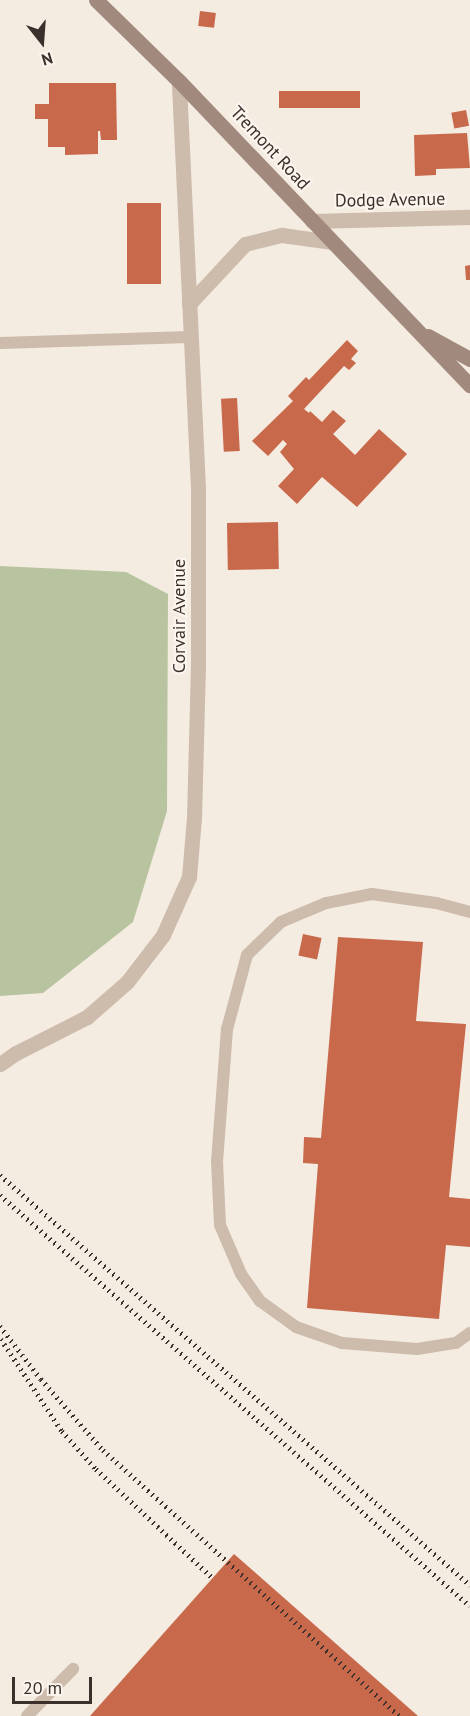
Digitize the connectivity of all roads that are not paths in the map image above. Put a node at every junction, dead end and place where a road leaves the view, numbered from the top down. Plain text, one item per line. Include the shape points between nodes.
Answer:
1 (96, 0) edge
2 (179, 81) junction
3 (470, 217) edge
4 (312, 221) junction
5 (332, 242) junction
6 (189, 304) junction
7 (412, 327) junction
8 (190, 338) junction
9 (0, 343) edge
10 (470, 359) edge
11 (470, 385) edge
12 (470, 912) edge
13 (0, 1064) edge
14 (470, 1333) edge
15 (73, 1669) dead end
16 (27, 1716) edge

1 - 2 street, Tremont Road
2 - 4 street, Tremont Road
2 - 6 street, Corvair Avenue
3 - 4 street, Dodge Avenue
4 - 5 street, Tremont Road
5 - 6 street via 282,236 245,244
5 - 7 street, Tremont Road
6 - 8 street, Corvair Avenue
7 - 10 street, Tremont Road
7 - 11 street, Tremont Road
8 - 9 lane
8 - 13 street, Corvair Avenue via 198,488 198,631 189,877 163,935 127,982 87,1017
12 - 14 lane via 372,894 326,903 281,922 247,956 227,1029 217,1161 220,1225 241,1274 260,1301 296,1327 342,1343 417,1349 456,1343
15 - 16 lane

